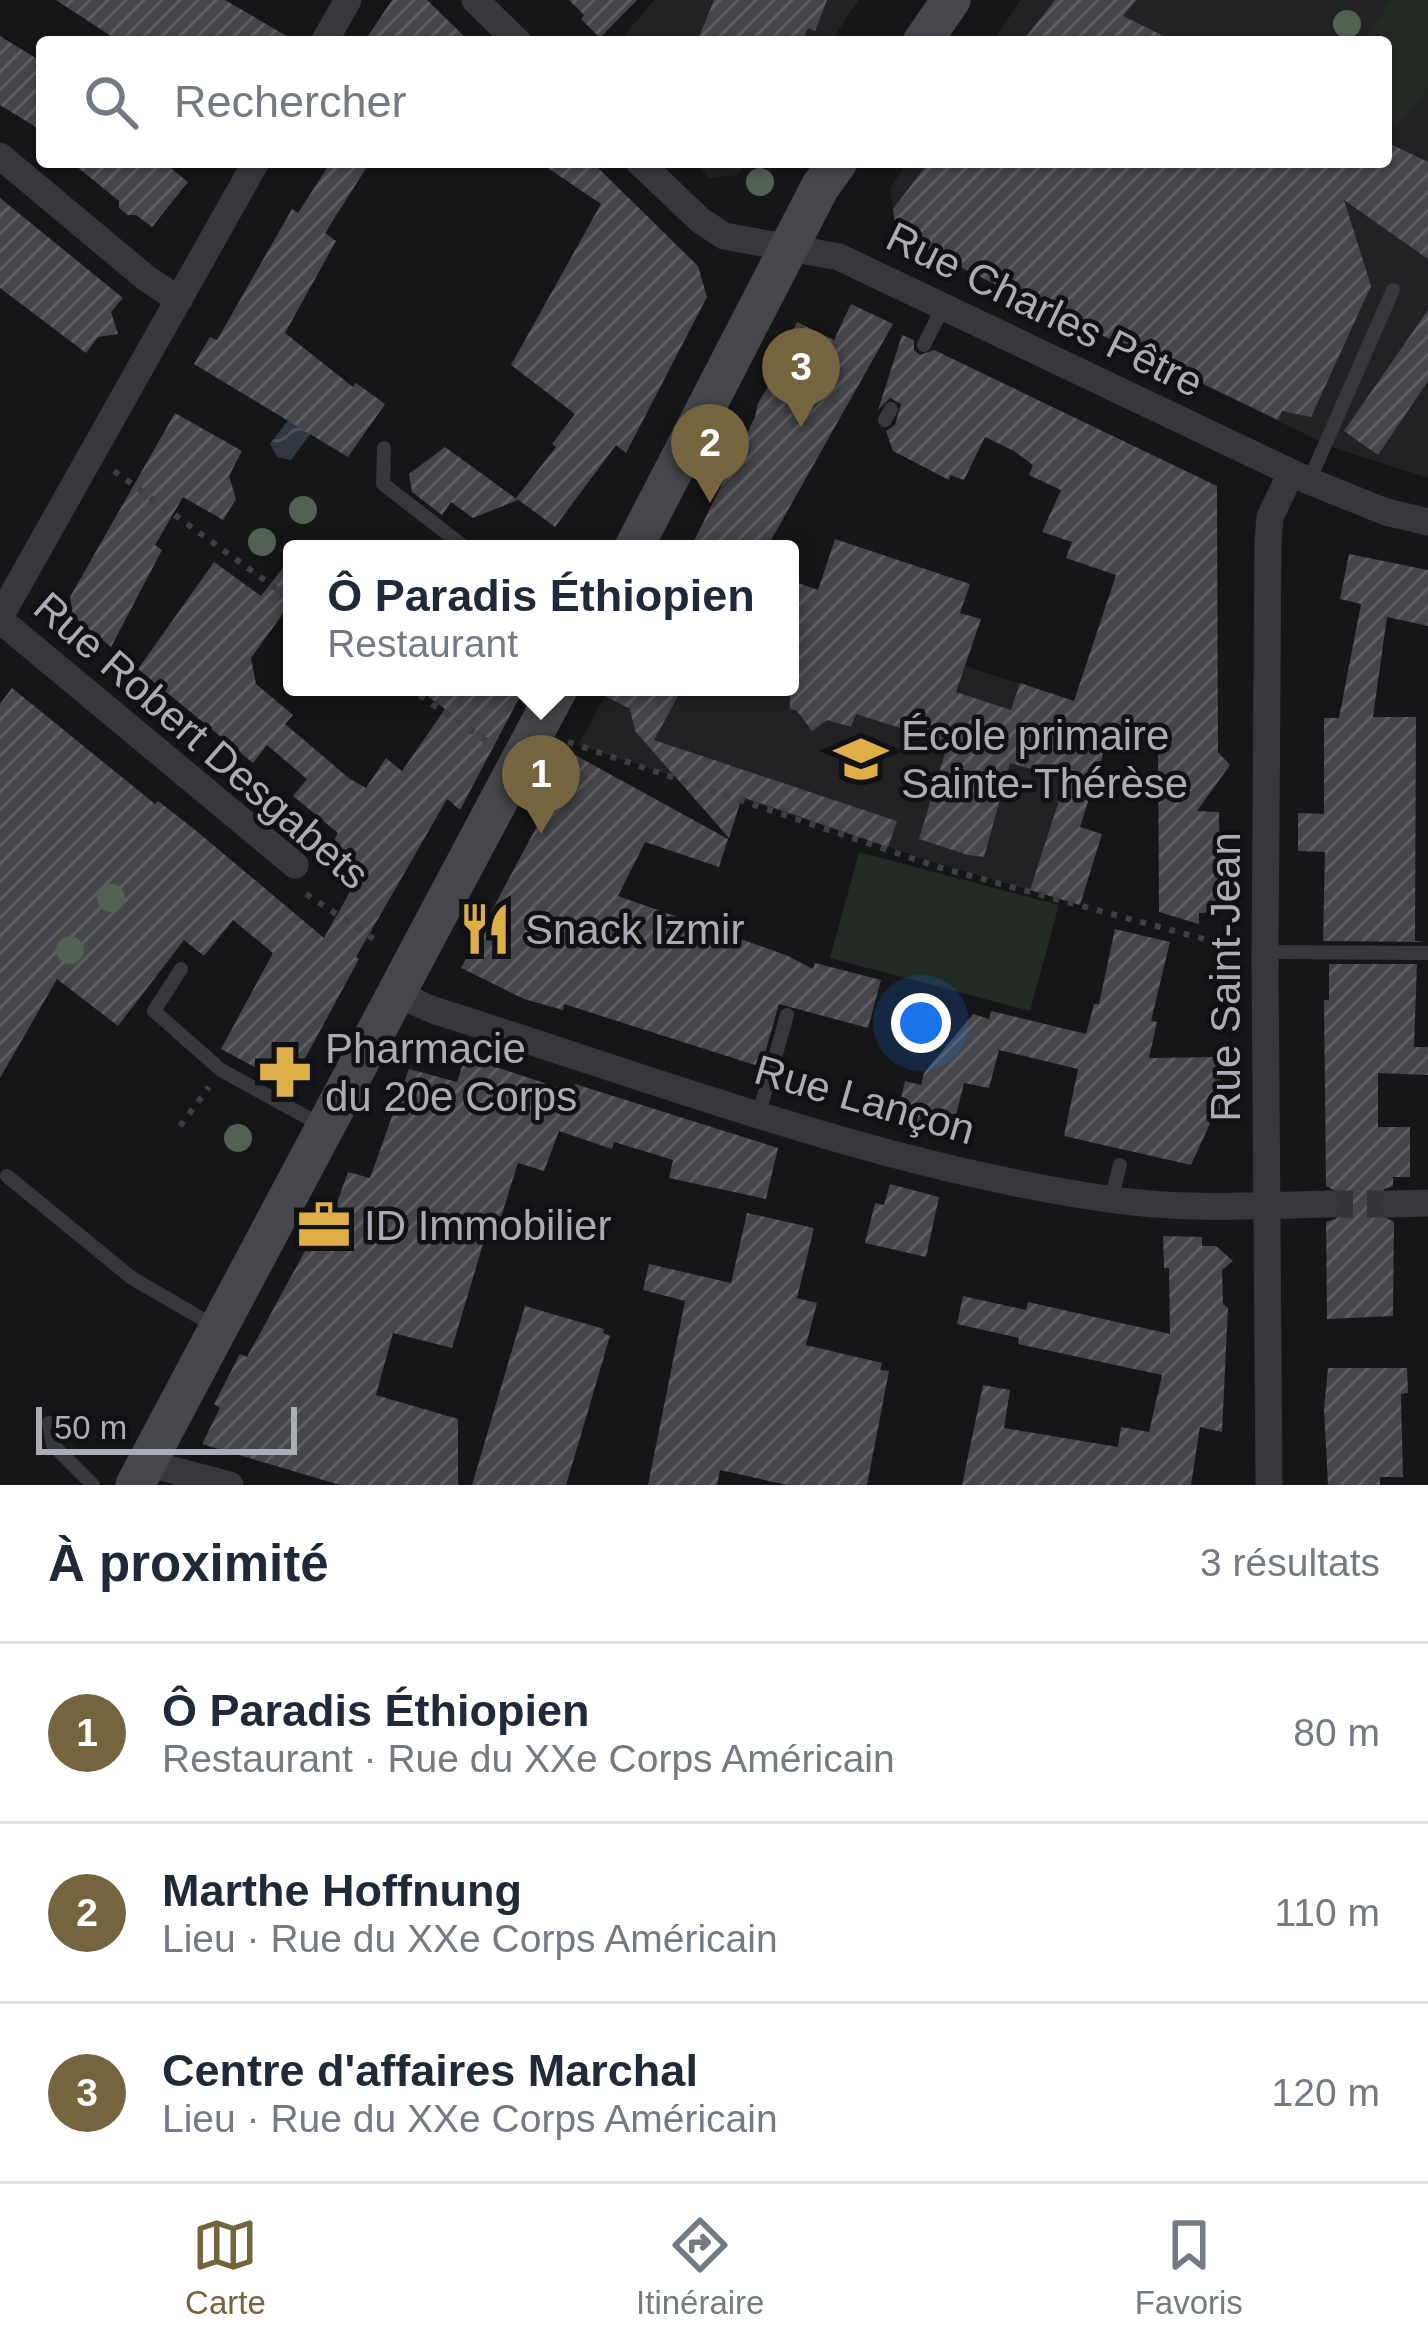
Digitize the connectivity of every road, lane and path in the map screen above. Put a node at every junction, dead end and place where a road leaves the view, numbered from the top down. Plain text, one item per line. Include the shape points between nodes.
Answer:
1 (348, 0) edge
2 (475, 0) edge
3 (951, 0) edge
4 (327, 36) edge
5 (512, 36) edge
6 (926, 36) edge
7 (0, 156) edge
8 (253, 168) edge
9 (645, 168) edge
10 (834, 168) edge
11 (788, 248) junction
12 (1393, 290) dead end
13 (179, 300) junction
14 (944, 306) junction
15 (924, 345) dead end
16 (384, 448) dead end
17 (89, 459) junction
18 (1300, 477) junction
19 (1428, 522) edge
20 (455, 540) edge
21 (638, 540) edge
22 (283, 593) edge
23 (0, 618) edge
24 (420, 696) edge
25 (554, 696) edge
26 (538, 726) junction
27 (518, 763) junction
28 (295, 865) joint
29 (1428, 953) edge
30 (1265, 956) junction
31 (181, 969) dead end
32 (402, 978) junction
33 (787, 1015) dead end
34 (221, 1070) junction
35 (759, 1113) junction
36 (180, 1126) dead end
37 (326, 1128) junction
38 (1120, 1165) dead end
39 (7, 1176) dead end
40 (1112, 1200) junction
41 (1428, 1203) edge
42 (1326, 1204) tunnel mouth
43 (1394, 1204) tunnel mouth
44 (1268, 1205) junction
45 (218, 1329) junction
46 (49, 1423) dead end
47 (140, 1474) edge
48 (93, 1485) edge
49 (230, 1485) edge
50 (1269, 1485) edge

1 - 4 street
2 - 5 street
3 - 6 main road
7 - 13 street
8 - 13 street
9 - 11 street, Rue Charles Pêtre via 724,236
10 - 11 main road
11 - 14 street, Rue Charles Pêtre via 839,257
11 - 21 main road
12 - 18 lane
13 - 17 street
14 - 15 lane
14 - 18 street, Rue Charles Pêtre
16 - 20 lane via 383,484
17 - 22 path
17 - 23 street
18 - 19 street, Rue Charles Pêtre
18 - 30 street, Rue Saint-Jean via 1270,518 1268,541
23 - 28 street, Rue Robert Desgabets
24 - 27 path
25 - 26 main road
26 - 27 main road
26 - 30 path via 938,868
27 - 32 main road
28 - 32 path, Rue Robert Desgabets via 299,889
29 - 30 lane
30 - 44 street, Rue Saint-Jean
31 - 34 lane via 154,1011
32 - 35 street, Rue Lançon via 433,1010
32 - 37 main road
33 - 35 lane
34 - 36 path
34 - 37 lane
35 - 40 street, Rue Lançon via 913,1160
37 - 45 main road
38 - 40 lane
39 - 45 lane via 132,1278
40 - 44 street, Rue Lançon
41 - 43 street
42 - 44 street, Rue Lançon
44 - 50 street, Rue Saint-Jean
45 - 47 main road
46 - 48 lane via 53,1444
47 - 49 street

